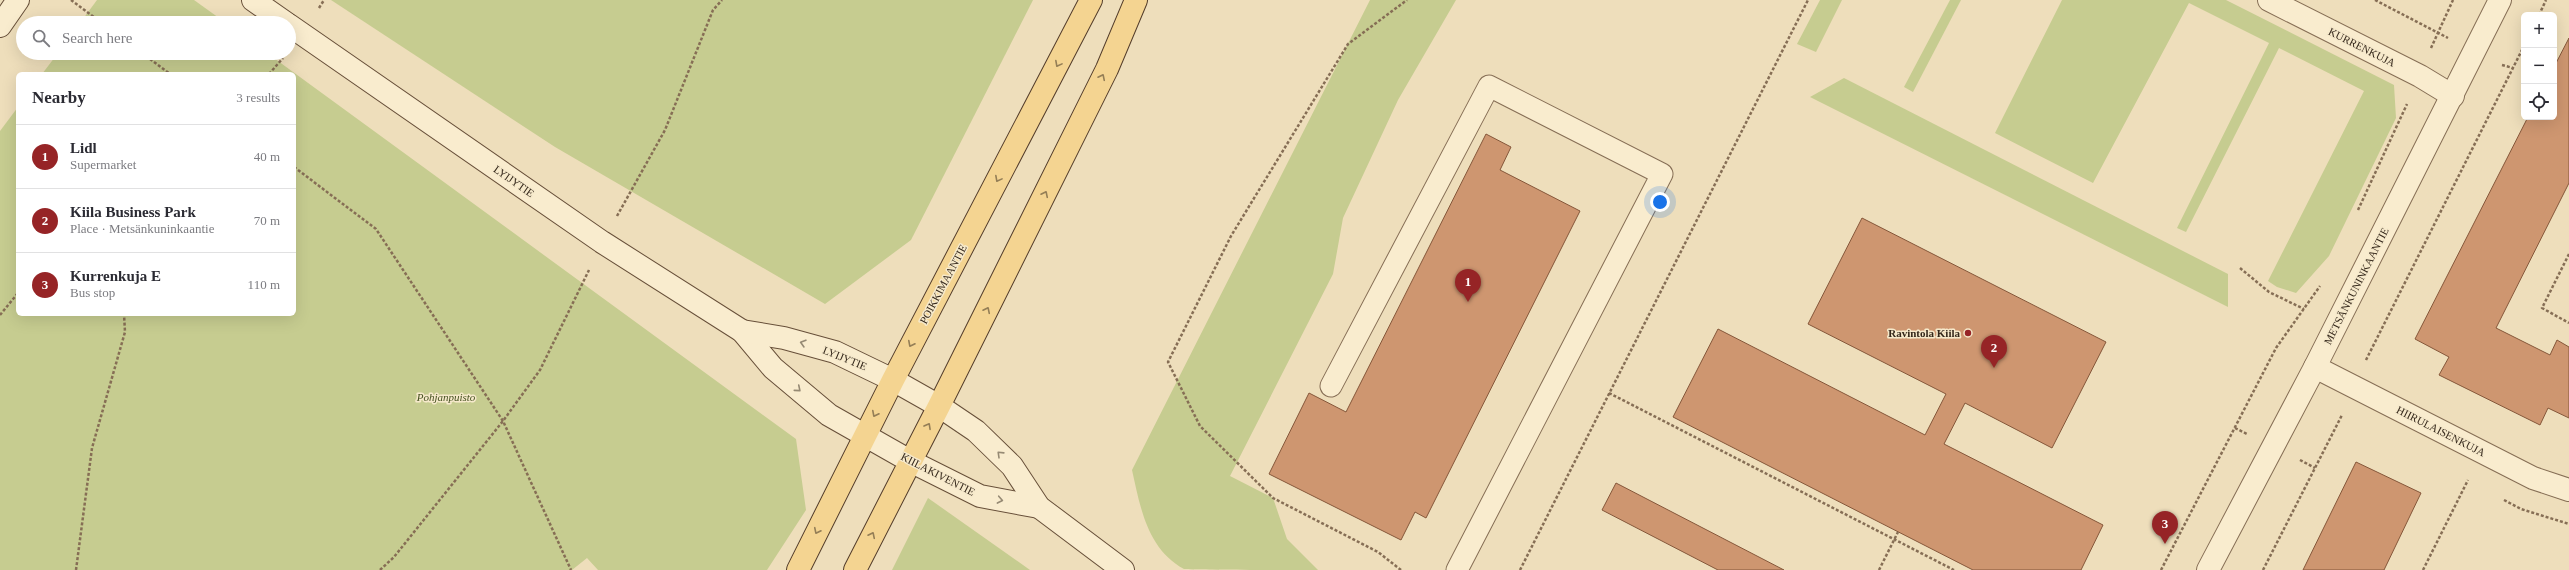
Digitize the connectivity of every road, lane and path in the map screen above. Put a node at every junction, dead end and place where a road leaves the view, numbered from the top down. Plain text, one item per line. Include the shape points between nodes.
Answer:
1 (18, 0) edge
2 (71, 0) edge
3 (253, 0) edge
4 (722, 0) edge
5 (1091, 0) edge
6 (1136, 0) edge
7 (1407, 0) edge
8 (1808, 0) edge
9 (2269, 0) edge
10 (2375, 0) edge
11 (2453, 0) edge
12 (2500, 0) edge
13 (2546, 0) edge
14 (2540, 12) edge
15 (93, 16) edge
16 (276, 16) edge
17 (0, 26) edge
18 (296, 30) edge
19 (2437, 31) junction
20 (2523, 48) edge
21 (2473, 55) junction
22 (151, 60) edge
23 (281, 60) edge
24 (2513, 68) junction
25 (167, 72) edge
26 (271, 72) edge
27 (2420, 76) junction
28 (2452, 96) junction
29 (296, 169) edge
30 (2357, 212) dead end
31 (602, 242) junction
32 (2569, 254) edge
33 (2240, 268) dead end
34 (2322, 283) dead end
35 (16, 295) edge
36 (2304, 309) junction
37 (0, 315) edge
38 (124, 316) edge
39 (2569, 323) edge
40 (742, 331) junction
41 (2315, 367) junction
42 (893, 380) junction
43 (1331, 386) dead end
44 (2353, 386) junction
45 (1608, 393) junction
46 (940, 406) junction
47 (503, 421) junction
48 (864, 436) junction
49 (910, 461) junction
50 (2468, 480) dead end
51 (2569, 490) edge
52 (1039, 507) junction
53 (1898, 532) dead end
54 (1895, 540) junction
55 (76, 570) edge
56 (380, 570) edge
57 (571, 570) edge
58 (798, 570) edge
59 (855, 570) edge
60 (1123, 570) edge
61 (1401, 570) edge
62 (1457, 570) edge
63 (1520, 570) edge
64 (1879, 570) edge
65 (1954, 570) edge
66 (2161, 570) edge
67 (2208, 570) edge
68 (2263, 570) edge
69 (2423, 570) edge

1 - 17 street
2 - 15 path
3 - 16 street
4 - 31 path via 713,10 665,130
5 -> 42 main road, POIKKIMAANTIE
46 -> 6 main road via 1107,69
7 - 61 path via 1348,44 1231,236 1168,362 1200,426 1273,498 1378,552
8 - 45 path
9 - 27 street, KURRENKUJA
10 - 19 path
11 - 19 path
12 - 21 street, METSÄNKUNINKAANTIE
13 - 14 path
18 - 31 street, LYIJYTIE
19 - 21 path
19 - 27 path
20 - 24 path
21 - 24 path
21 - 28 street, METSÄNKUNINKAANTIE
22 - 25 path
23 - 26 path
24 - 44 path
27 - 28 street, KURRENKUJA
27 - 30 path
28 - 41 street, METSÄNKUNINKAANTIE
29 - 47 path via 376,229
31 - 40 street, LYIJYTIE
31 - 47 path via 540,370
32 - 39 path via 2542,308
33 - 36 path via 2269,292
34 - 36 path
35 - 37 path
36 - 66 path via 2276,348
38 - 55 path via 125,332 92,448
42 -> 40 street, LYIJYTIE via 835,352 784,338
40 -> 48 street, LYIJYTIE via 778,373 829,415
41 - 44 street, HIIRULAISENKUJA
41 - 67 street, METSÄNKUNINKAANTIE
42 - 46 street, LYIJYTIE
42 -> 48 main road, POIKKIMAANTIE
43 - 62 lane via 1489,86 1662,174
44 - 51 street, HIIRULAISENKUJA via 2533,478
44 - 68 path via 2343,413
45 - 54 path
45 - 63 path
49 -> 46 main road
52 -> 46 street, KIILAKIVENTIE via 1012,466 976,431
47 - 56 path via 394,557
47 - 57 path
48 - 49 street, KIILAKIVENTIE
48 -> 58 main road, POIKKIMAANTIE
49 -> 52 street, KIILAKIVENTIE via 980,496
59 -> 49 main road
50 - 69 path
52 - 60 street, KIILAKIVENTIE
53 - 54 path
54 - 64 path
54 - 65 path

